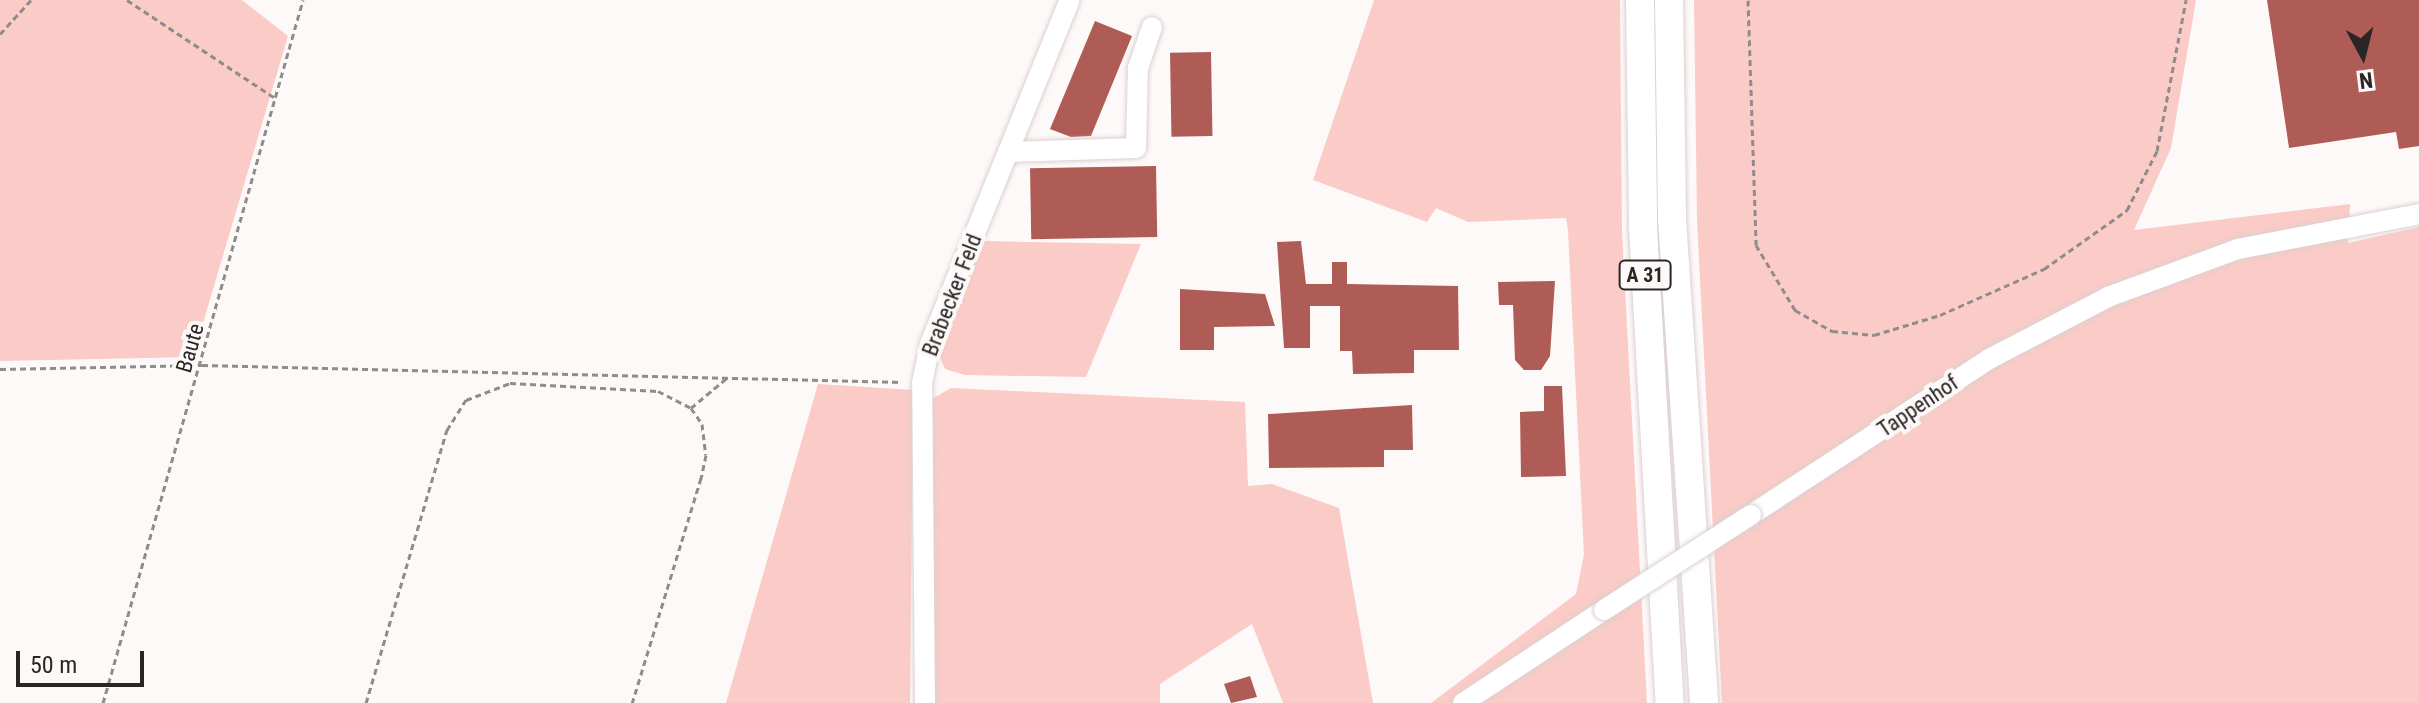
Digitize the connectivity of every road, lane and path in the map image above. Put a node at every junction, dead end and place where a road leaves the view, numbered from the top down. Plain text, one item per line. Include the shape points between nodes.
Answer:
1 (31, 0) edge
2 (127, 0) edge
3 (303, 0) edge
4 (1070, 0) edge
5 (1640, 0) edge
6 (1669, 0) edge
7 (1748, 0) edge
8 (2186, 0) edge
9 (1152, 27) dead end
10 (0, 34) edge
11 (275, 98) junction
12 (1008, 152) junction
13 (2419, 214) edge
14 (202, 365) junction
15 (0, 369) edge
16 (728, 377) junction
17 (922, 383) junction
18 (691, 408) junction
19 (103, 703) edge
20 (366, 703) edge
21 (632, 703) edge
22 (925, 703) edge
23 (1463, 703) edge
24 (1670, 703) edge
25 (1704, 703) edge

1 - 10 path
2 - 11 path
3 - 11 path, Baute
4 - 12 street, Brabecker Feld
5 - 24 highway, A 31 via 1643,227
6 - 25 highway, A 31 via 1672,219
7 - 8 path via 1756,245 1795,310 1832,331 1874,335 1940,315 2044,269 2127,210 2157,151
9 - 12 street via 1138,68 1136,148
11 - 14 path, Baute
12 - 17 street, Brabecker Feld via 930,344
13 - 23 street, Tappenhof, bridge via 2238,249 2108,297 1989,359
14 - 15 path
14 - 16 path
14 - 19 path, Baute
16 - 17 path
16 - 18 path
17 - 22 street, Brabecker Feld
18 - 20 path via 658,391 625,387 510,383 466,400 447,430
18 - 21 path via 702,424 706,455

